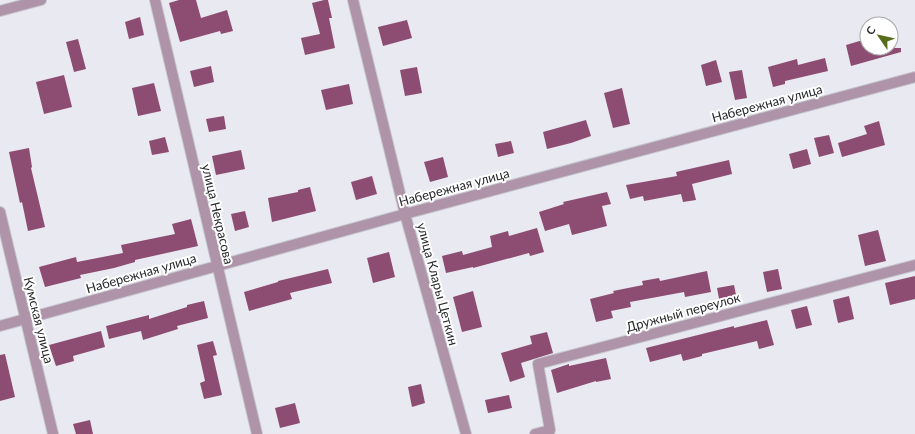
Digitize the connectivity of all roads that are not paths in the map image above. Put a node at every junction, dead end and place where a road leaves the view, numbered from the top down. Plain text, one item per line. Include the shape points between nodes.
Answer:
1 (41, 0) edge
2 (155, 0) edge
3 (353, 0) edge
4 (0, 11) edge
5 (915, 77) edge
6 (0, 212) edge
7 (405, 214) junction
8 (216, 265) junction
9 (915, 265) edge
10 (25, 319) junction
11 (0, 326) edge
12 (53, 434) edge
13 (257, 434) edge
14 (466, 434) edge
15 (535, 434) edge

1 - 4 street
2 - 8 street, улица Некрасова
3 - 7 street, улица Клары Цеткин
5 - 7 street, Набережная улица
6 - 10 street, Кумская улица
7 - 8 street, Набережная улица
7 - 14 street, улица Клары Цеткин
8 - 10 street, Набережная улица
8 - 13 street, улица Некрасова
9 - 15 street, Дружный переулок via 538,364 550,430
10 - 11 street, Набережная улица
10 - 12 street, Кумская улица

